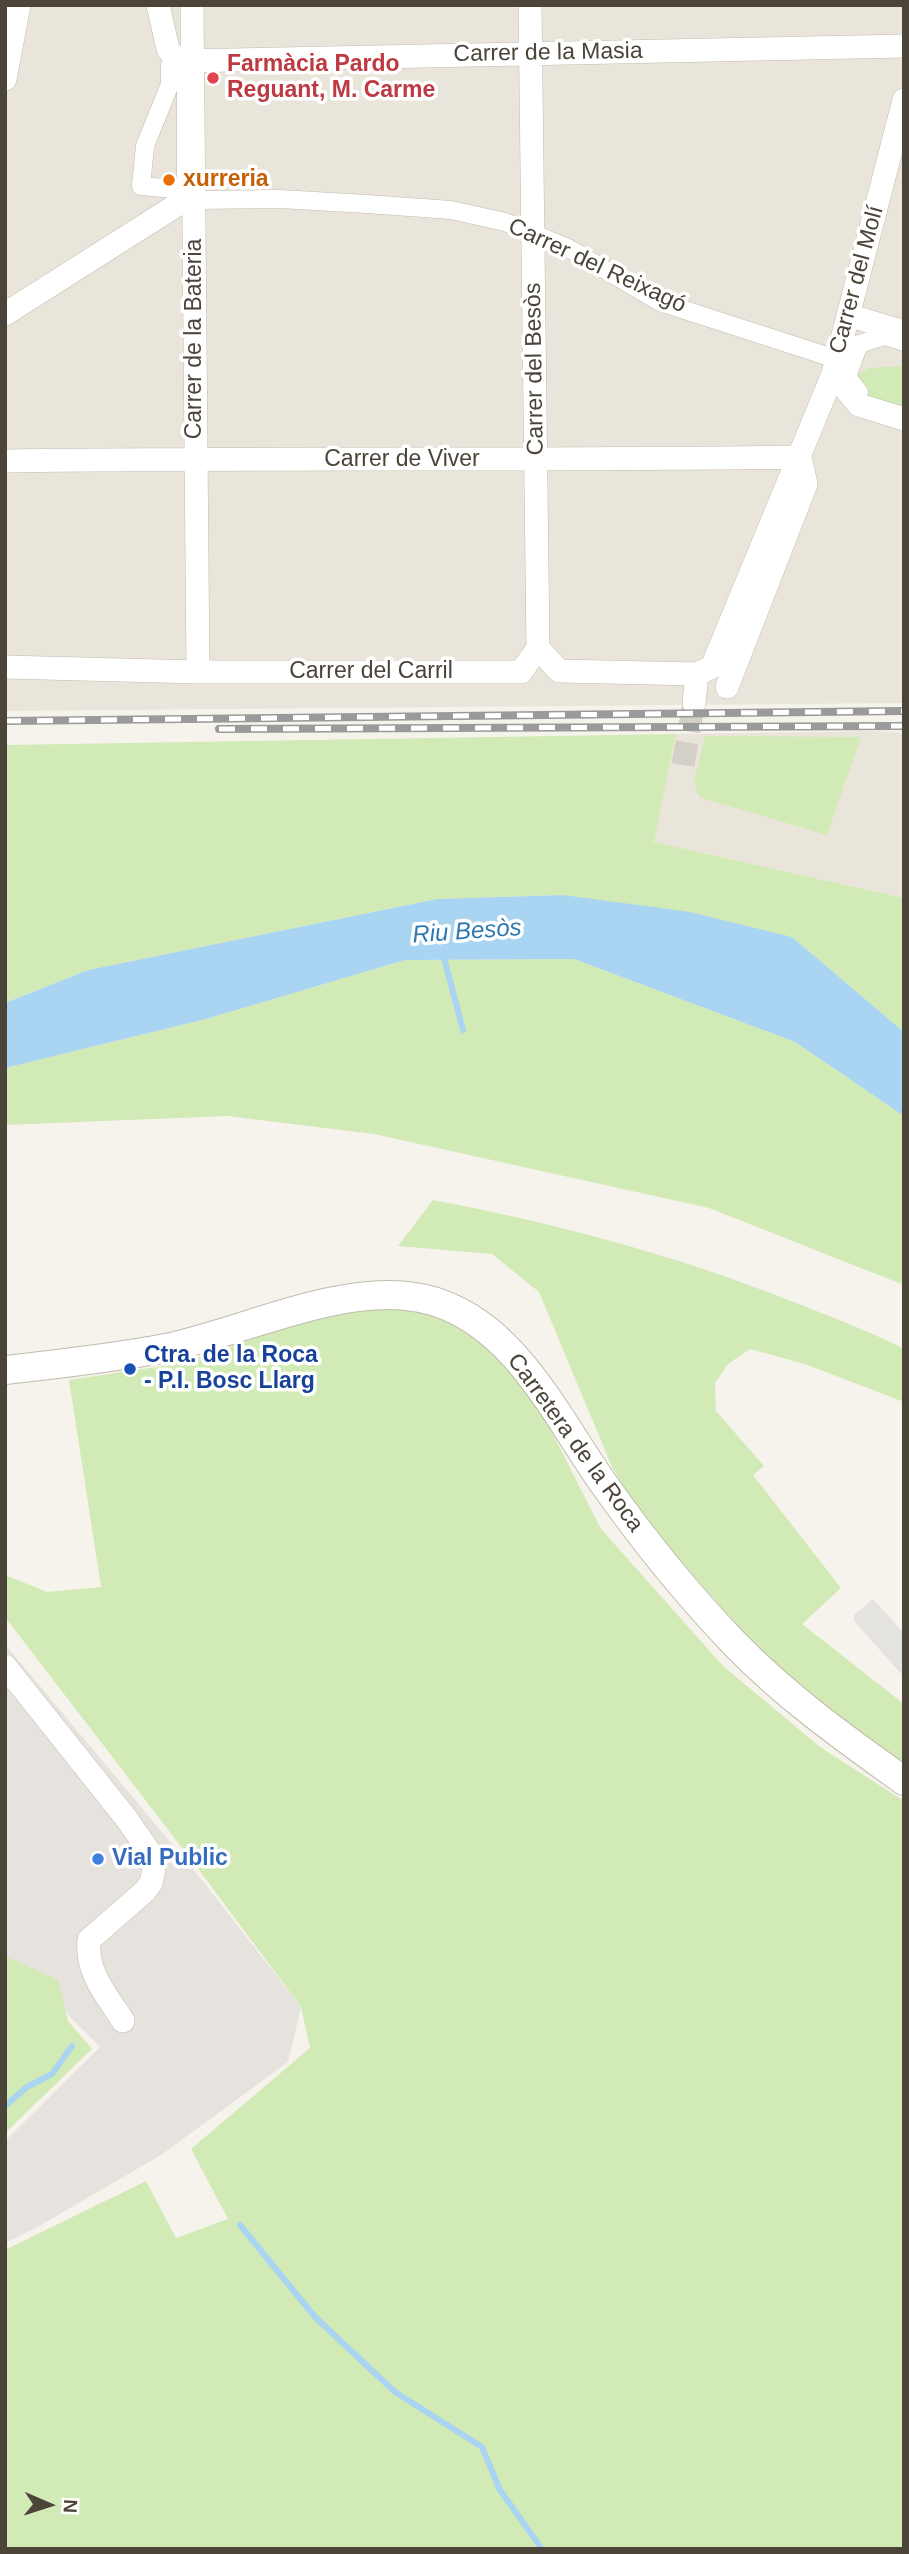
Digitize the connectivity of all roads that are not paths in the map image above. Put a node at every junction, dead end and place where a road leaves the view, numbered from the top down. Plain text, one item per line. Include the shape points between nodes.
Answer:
1 (19, 5) edge
2 (158, 5) edge
3 (192, 5) edge
4 (530, 5) edge
5 (904, 46) edge
6 (531, 53) junction
7 (189, 63) junction
8 (5, 79) edge
9 (904, 100) edge
10 (194, 200) junction
11 (533, 233) junction
12 (5, 313) edge
13 (848, 315) junction
14 (904, 332) edge
15 (904, 342) edge
16 (834, 366) junction
17 (904, 413) edge
18 (904, 419) edge
19 (800, 457) junction
20 (196, 459) junction
21 (536, 460) junction
22 (5, 461) edge
23 (538, 648) junction
24 (5, 667) edge
25 (705, 671) junction
26 (198, 672) junction
27 (727, 687) dead end
28 (694, 702) tunnel mouth
29 (5, 1370) edge
30 (5, 1666) edge
31 (904, 1781) edge
32 (124, 2021) dead end

1 - 8 street
2 - 7 street via 167,49
3 - 7 street, Carrer de la Bateria
4 - 6 street, Carrer del Besòs
5 - 6 street, Carrer de la Masia
6 - 7 street, Carrer de la Masia
6 - 11 street, Carrer del Besòs
7 - 7 street via 186,190 141,186 145,146 170,83 170,66
7 - 10 street, Carrer de la Bateria
9 - 13 street, Carrer del Molí
10 - 11 street, Carrer del Reixagó via 280,200 451,211
10 - 12 street, Carrer del Reixagó via 180,203
10 - 20 street, Carrer de la Bateria
11 - 16 street, Carrer del Reixagó via 568,248 660,302
11 - 21 street, Carrer del Besòs
13 - 14 street
13 - 16 street, Carrer del Molí
15 - 17 street via 885,336 859,344 847,377 863,398
16 - 18 street via 859,405
16 - 19 street, Carrer del Molí
19 - 21 street, Carrer de Viver
19 - 25 street, Carrer del Molí
19 - 27 street, Carrer del Molí via 806,484
20 - 21 street, Carrer de Viver
20 - 22 street, Carrer de Viver
20 - 26 street, Carrer de la Bateria
21 - 23 street, Carrer del Besòs
23 - 25 street via 559,671
23 - 26 street, Carrer del Carril via 521,672
24 - 26 street, Carrer del Carril
25 - 28 street, Carrer del Molí
29 - 31 street, Carretera de la Roca via 167,1348 351,1299 407,1296 448,1307 492,1334 526,1370 648,1544 733,1642 779,1687
30 - 32 street via 151,1854 151,1883 89,1940 88,1956 96,1979

